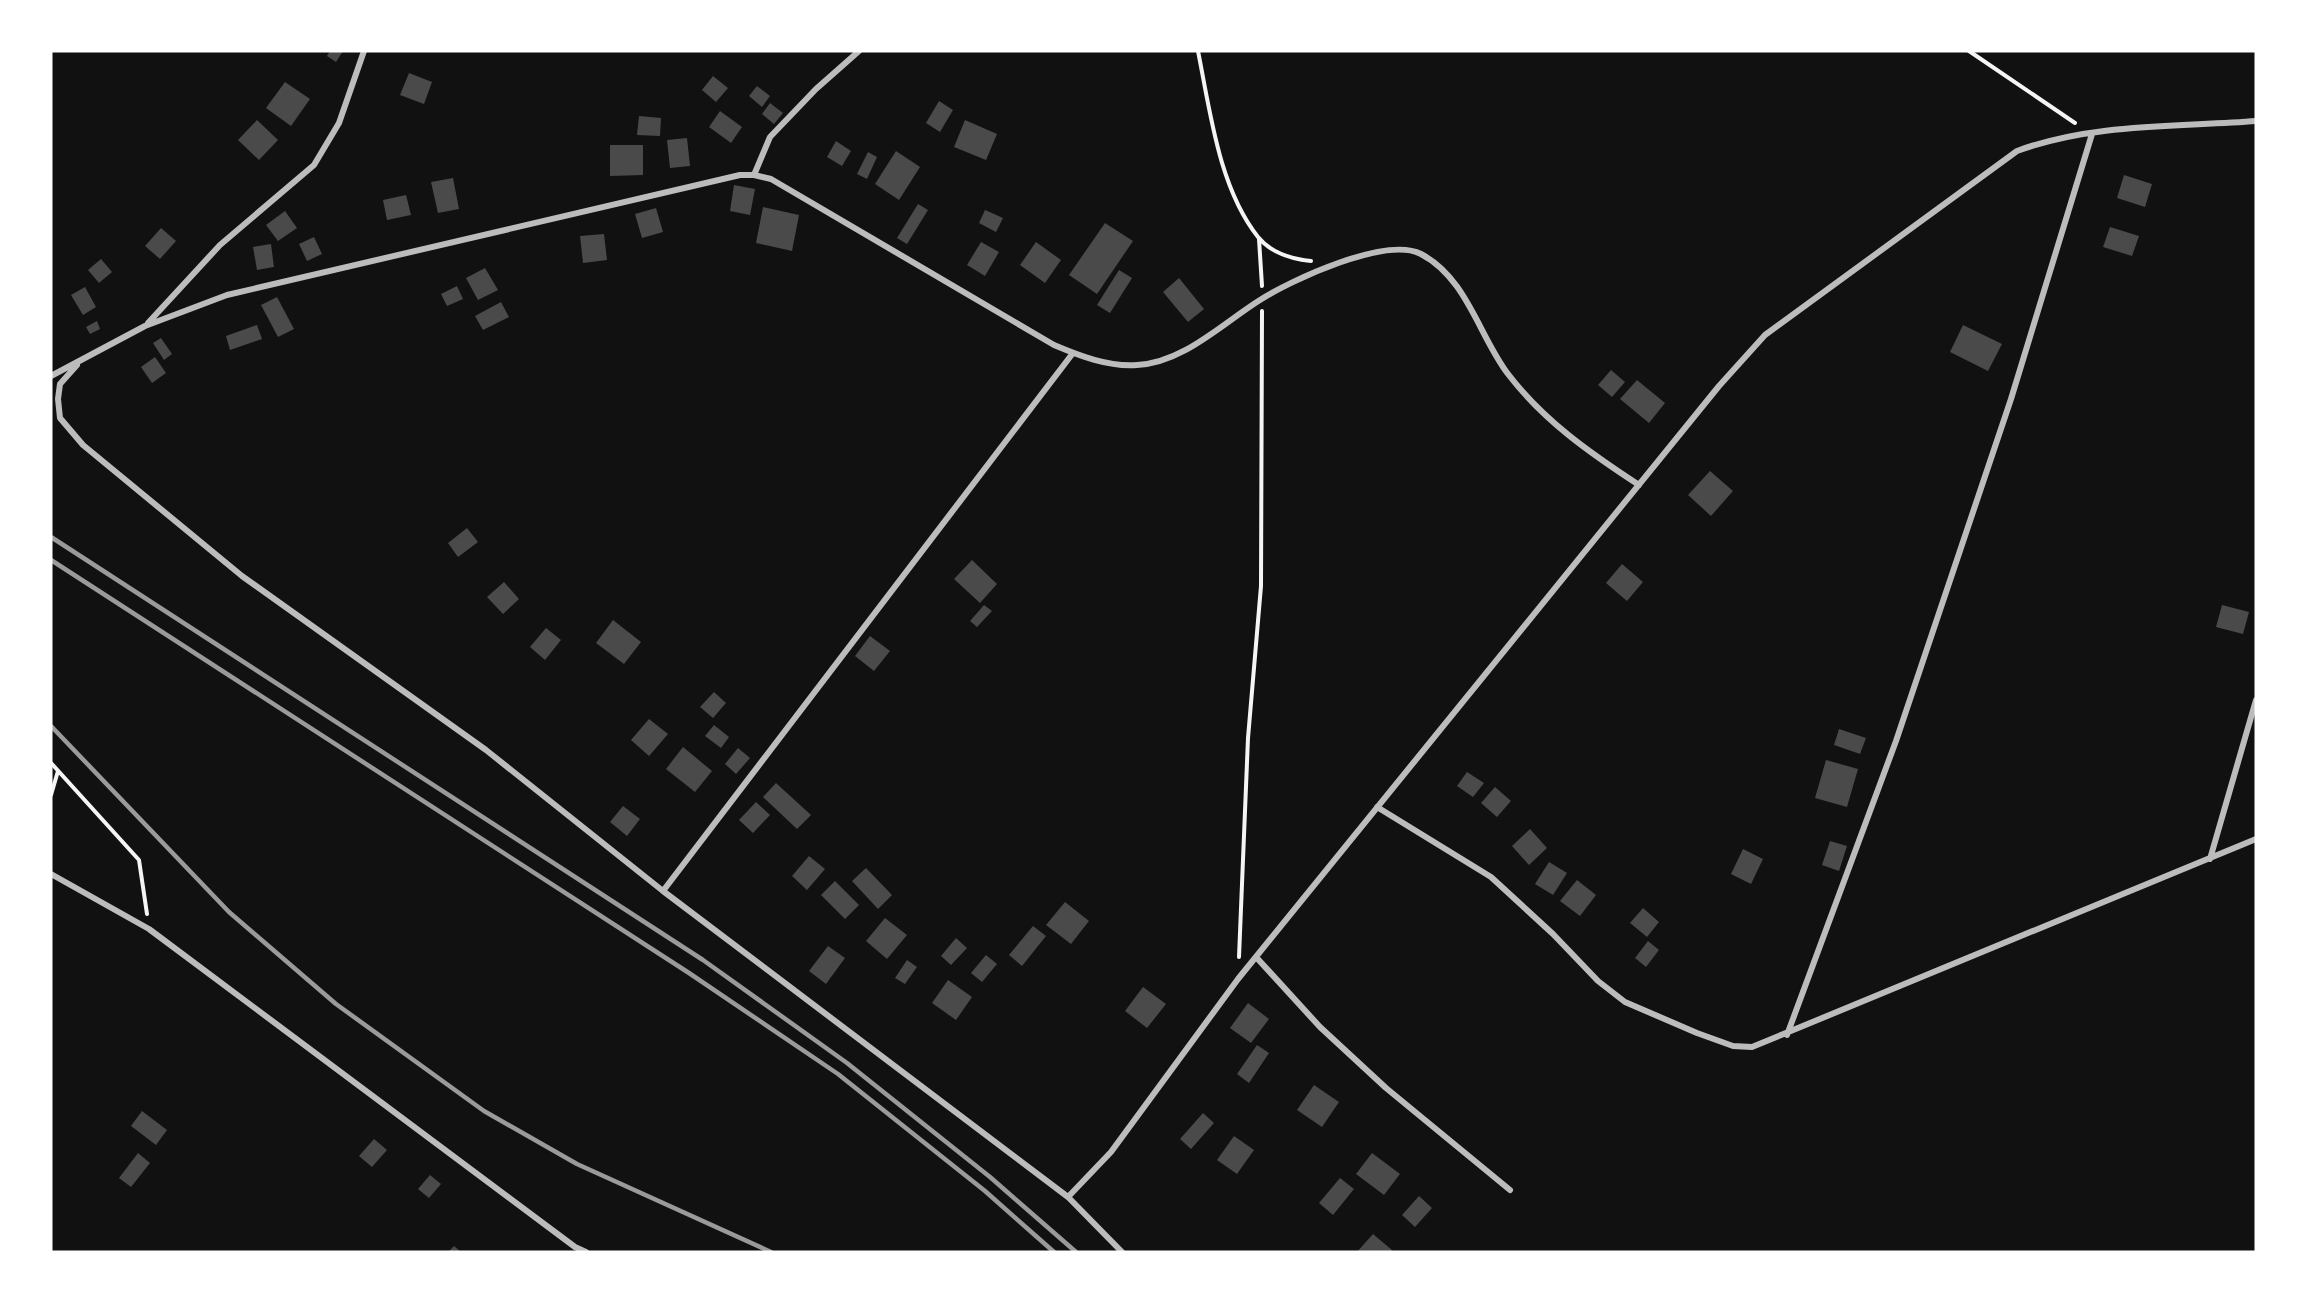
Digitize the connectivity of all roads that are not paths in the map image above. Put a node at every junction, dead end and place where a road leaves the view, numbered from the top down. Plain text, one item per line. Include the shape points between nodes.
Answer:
1 (364, 51) edge
2 (859, 51) edge
3 (2256, 121) edge
4 (2091, 134) junction
5 (754, 174) junction
6 (145, 326) junction
7 (1073, 353) junction
8 (79, 362) junction
9 (51, 376) edge
10 (1639, 485) junction
11 (2256, 700) edge
12 (1377, 807) junction
13 (2256, 839) edge
14 (2210, 859) junction
15 (51, 874) edge
16 (663, 891) junction
17 (1256, 957) junction
18 (1787, 1035) junction
19 (1510, 1190) dead end
20 (1068, 1197) junction
21 (573, 1250) edge
22 (586, 1252) edge
23 (1122, 1252) edge

1 - 6 street via 339,123 314,165 220,245
2 - 5 street via 770,137
3 - 4 street
4 - 10 street via 2044,141 2018,151 1765,334
4 - 18 street via 2011,399 1896,741
5 - 6 street via 227,295
5 - 7 street via 771,179
6 - 8 street
7 - 10 street via 1110,363 1137,365 1165,359 1193,345 1262,298 1351,258 1383,250 1406,250 1421,254 1461,292 1507,373 1536,408 1580,447
7 - 16 street
8 - 9 street
8 - 16 street via 60,384 58,399 60,418 83,445 242,576 486,750
10 - 12 street
11 - 14 street
12 - 17 street
12 - 18 street via 1491,877 1598,981 1625,1002 1733,1046 1752,1047
13 - 14 street
14 - 18 street
15 - 21 street via 149,929
16 - 20 street
17 - 19 street via 1320,1027 1386,1088
17 - 20 street via 1111,1152
20 - 23 street
21 - 22 street

